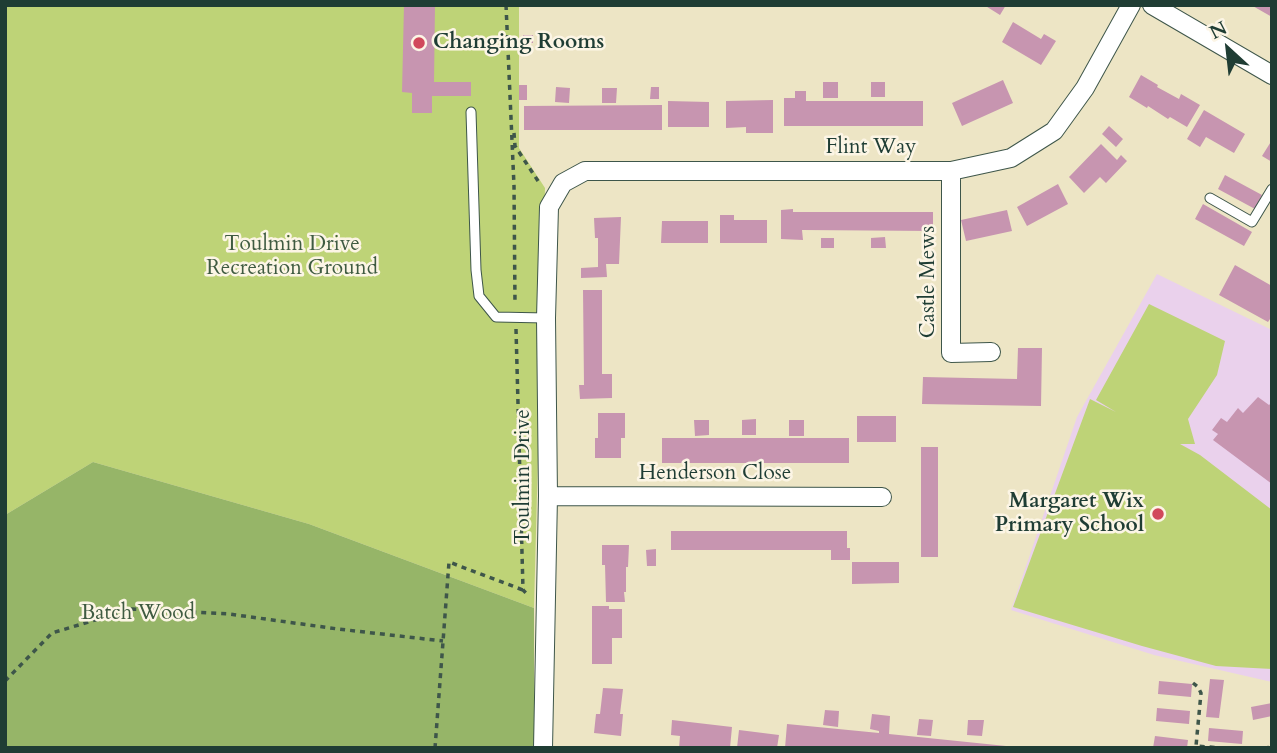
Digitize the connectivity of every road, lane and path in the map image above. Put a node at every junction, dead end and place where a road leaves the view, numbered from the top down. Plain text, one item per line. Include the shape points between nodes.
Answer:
1 (508, 5) edge
2 (1131, 5) edge
3 (1152, 5) edge
4 (1272, 75) edge
5 (471, 112) dead end
6 (951, 171) junction
7 (1272, 189) edge
8 (1210, 198) dead end
9 (550, 204) junction
10 (516, 317) junction
11 (546, 318) junction
12 (991, 352) dead end
13 (548, 496) junction
14 (882, 497) dead end
15 (523, 590) junction
16 (546, 608) junction
17 (443, 641) junction
18 (5, 681) edge
19 (1193, 683) dead end
20 (1195, 747) edge
21 (1272, 747) edge
22 (435, 748) edge
23 (543, 748) edge
24 (1221, 748) edge
25 (1264, 748) edge

1 - 9 path via 515,146
1 - 10 path
2 - 6 street, Flint Way via 1054,131 1011,158
3 - 4 street
5 - 10 lane via 479,296 496,317
6 - 9 street, Flint Way via 585,171 563,183
6 - 12 street, Castle Mews via 951,353
7 - 8 lane via 1252,222
9 - 11 street, Toulmin Drive
10 - 11 lane
10 - 15 path
11 - 13 street, Toulmin Drive
13 - 14 street, Henderson Close
13 - 16 street, Toulmin Drive
15 - 16 path
15 - 17 path via 449,562
16 - 23 street, Toulmin Drive
17 - 18 path via 229,614 132,609 52,633
17 - 22 path
19 - 20 path via 1201,693
20 - 24 path
21 - 25 path

